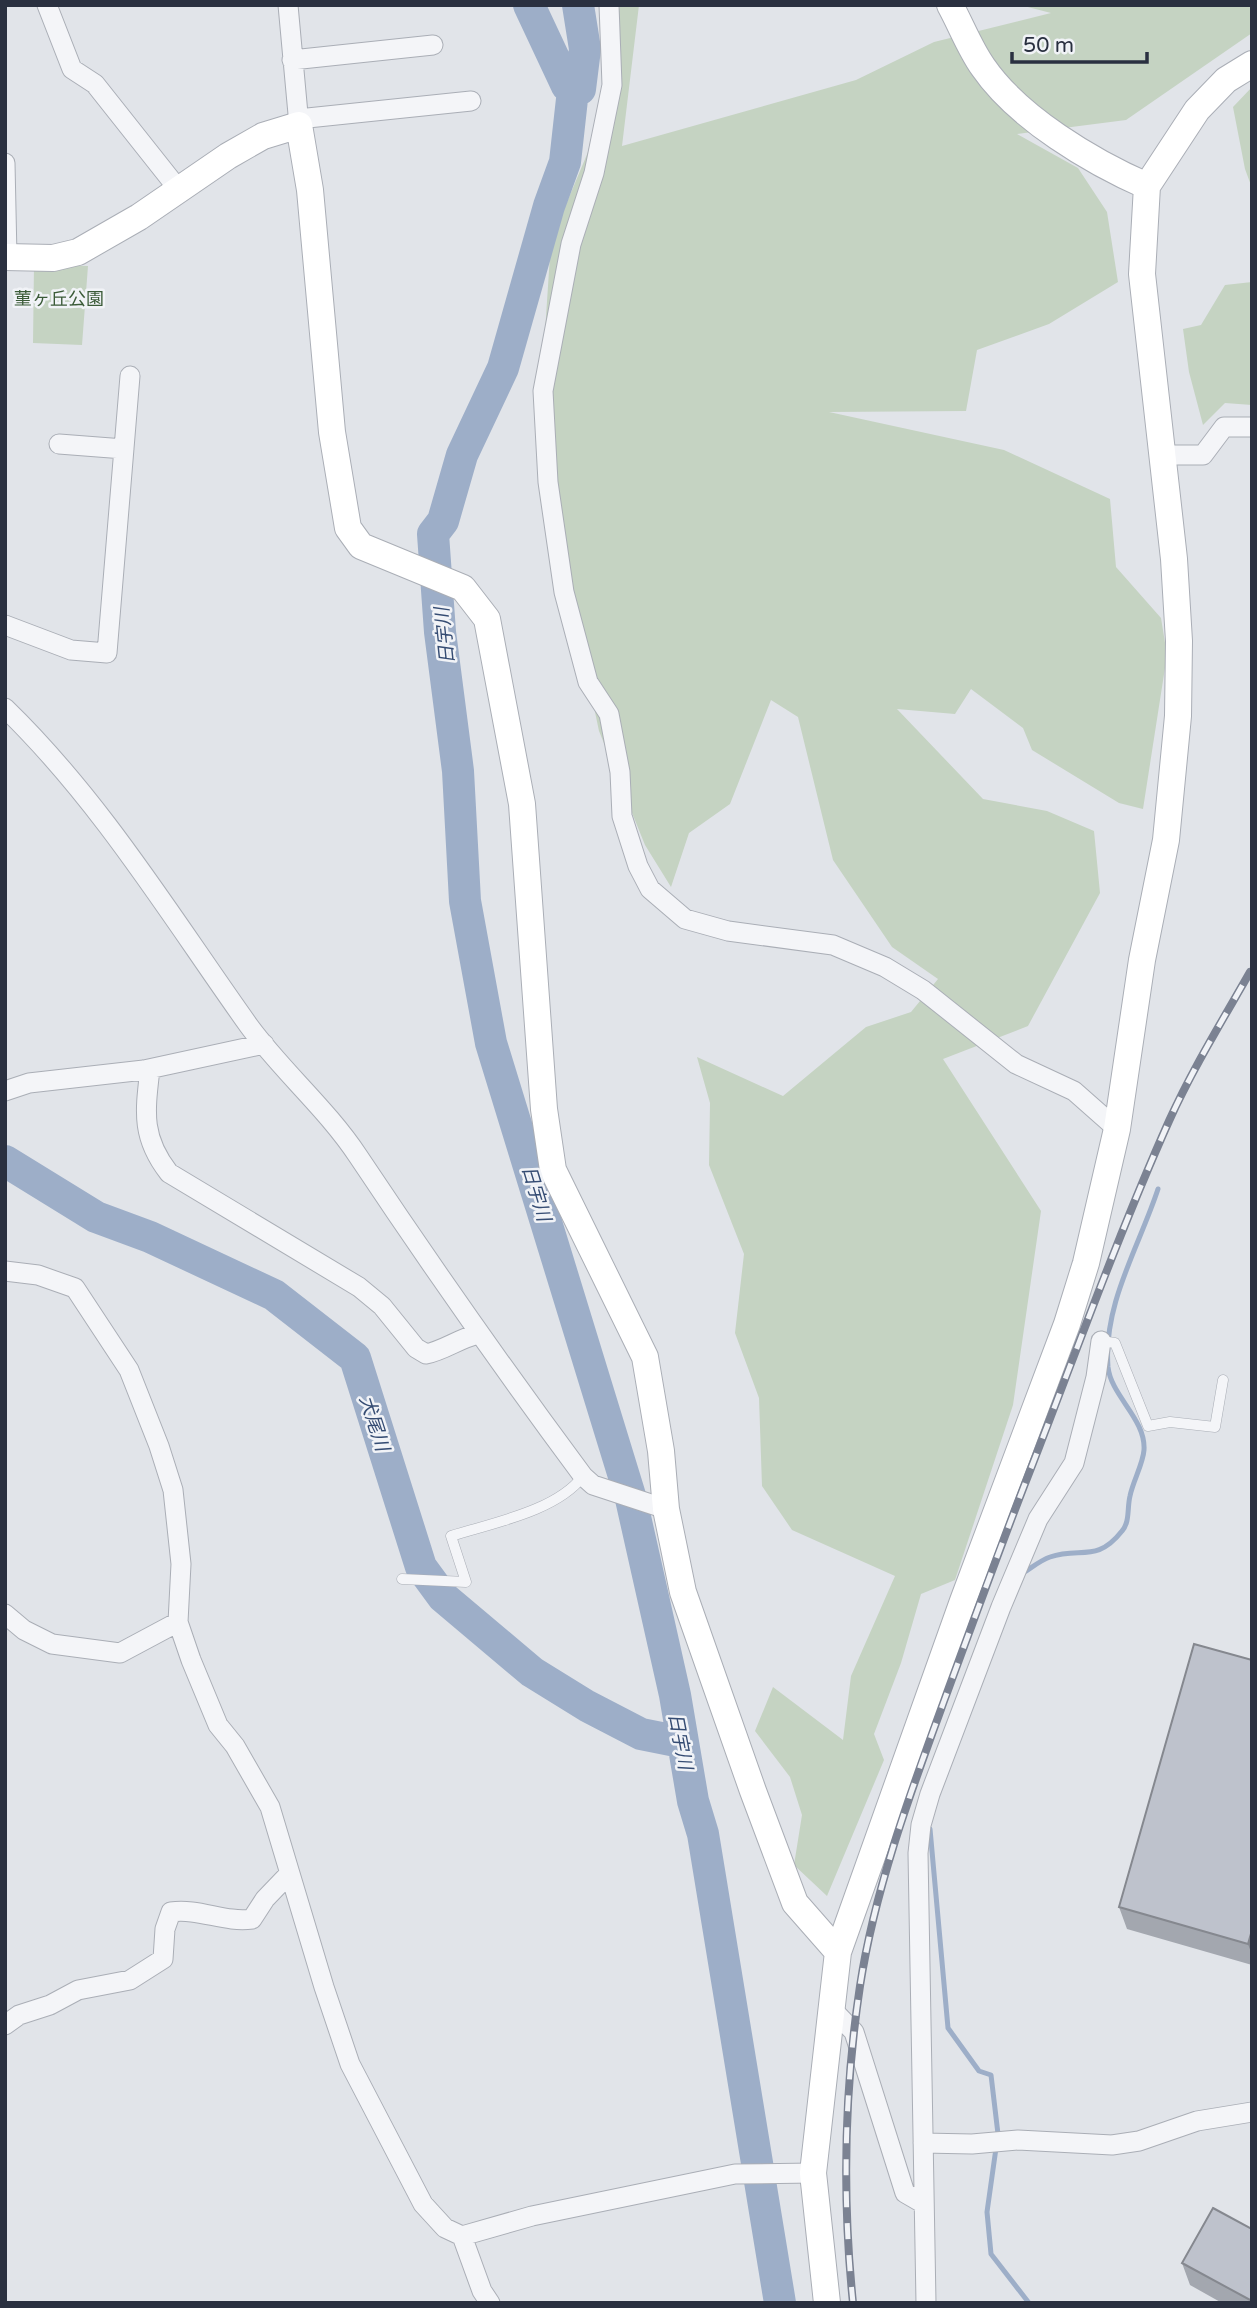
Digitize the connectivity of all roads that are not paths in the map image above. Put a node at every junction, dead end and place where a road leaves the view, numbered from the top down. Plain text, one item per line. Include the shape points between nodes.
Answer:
1 (47, 5) edge
2 (288, 5) edge
3 (609, 5) edge
4 (950, 5) edge
5 (433, 45) dead end
6 (292, 60) junction
7 (1252, 64) edge
8 (471, 101) dead end
9 (299, 122) junction
10 (5, 163) edge
11 (1147, 186) junction
12 (179, 190) junction
13 (6, 257) edge
14 (130, 376) dead end
15 (1252, 427) edge
16 (59, 444) dead end
17 (124, 449) junction
18 (1162, 455) junction
19 (5, 625) edge
20 (5, 708) edge
21 (264, 1044) junction
22 (150, 1069) junction
23 (5, 1091) edge
24 (1117, 1129) junction
25 (5, 1271) edge
26 (478, 1334) junction
27 (1108, 1342) joint
28 (1223, 1380) dead end
29 (588, 1480) junction
30 (660, 1507) junction
31 (402, 1579) dead end
32 (5, 1614) edge
33 (178, 1622) junction
34 (289, 1874) junction
35 (838, 1952) junction
36 (830, 2007) junction
37 (5, 2025) edge
38 (1252, 2112) edge
39 (923, 2143) junction
40 (807, 2173) junction
41 (924, 2204) junction
42 (462, 2236) junction
43 (490, 2303) edge
44 (827, 2303) edge
45 (926, 2303) edge

1 - 12 street via 72,69 96,84
2 - 6 street
3 - 24 street via 612,85 594,173 571,244 543,391 548,482 564,592 588,682 609,714 620,772 622,816 638,866 650,889 685,919 728,931 833,945 885,967 923,990 1016,1064 1074,1091
4 - 11 street via 983,68 1026,113 1100,166
5 - 6 street
6 - 9 street
7 - 11 street via 1226,80 1197,110
8 - 9 street
9 - 12 street via 263,136
9 - 30 street via 310,190 340,495 348,528 361,546 463,588 487,619 522,804 544,1108 553,1170 645,1357 661,1451
10 - 13 street
11 - 18 street via 1142,274
12 - 13 street via 78,251 53,258
14 - 17 street
15 - 18 street via 1224,427 1203,455
16 - 17 street
17 - 19 street via 107,653 71,649
18 - 24 street via 1177,600 1178,716 1166,840 1142,960
20 - 21 street via 51,752
21 - 22 street
21 - 26 street via 358,1156
22 - 23 street via 29,1083
22 - 26 street via 146,1128 155,1155 169,1173 359,1287 426,1354
24 - 35 street via 1067,1324
25 - 33 street via 38,1275 75,1288 129,1370 173,1490 181,1564
26 - 29 street
27 - 28 lane via 1148,1426 1171,1422 1215,1427
27 - 39 street via 1073,1463 1032,1532 920,1825
29 - 30 street
29 - 31 lane via 550,1503 452,1536 466,1583
30 - 35 street via 683,1591 795,1903
32 - 33 street via 52,1644 120,1653
33 - 34 street via 218,1725 270,1807
34 - 37 street via 252,1919 170,1912 163,1959 130,1980 78,1990
34 - 42 street via 350,2064 423,2204 445,2228
35 - 36 street
36 - 40 street
36 - 41 street via 854,2032 905,2193
38 - 39 street via 1197,2121 1112,2145 1018,2140
39 - 41 street
40 - 42 street via 734,2174 532,2216
40 - 44 street
41 - 45 street
42 - 43 street

